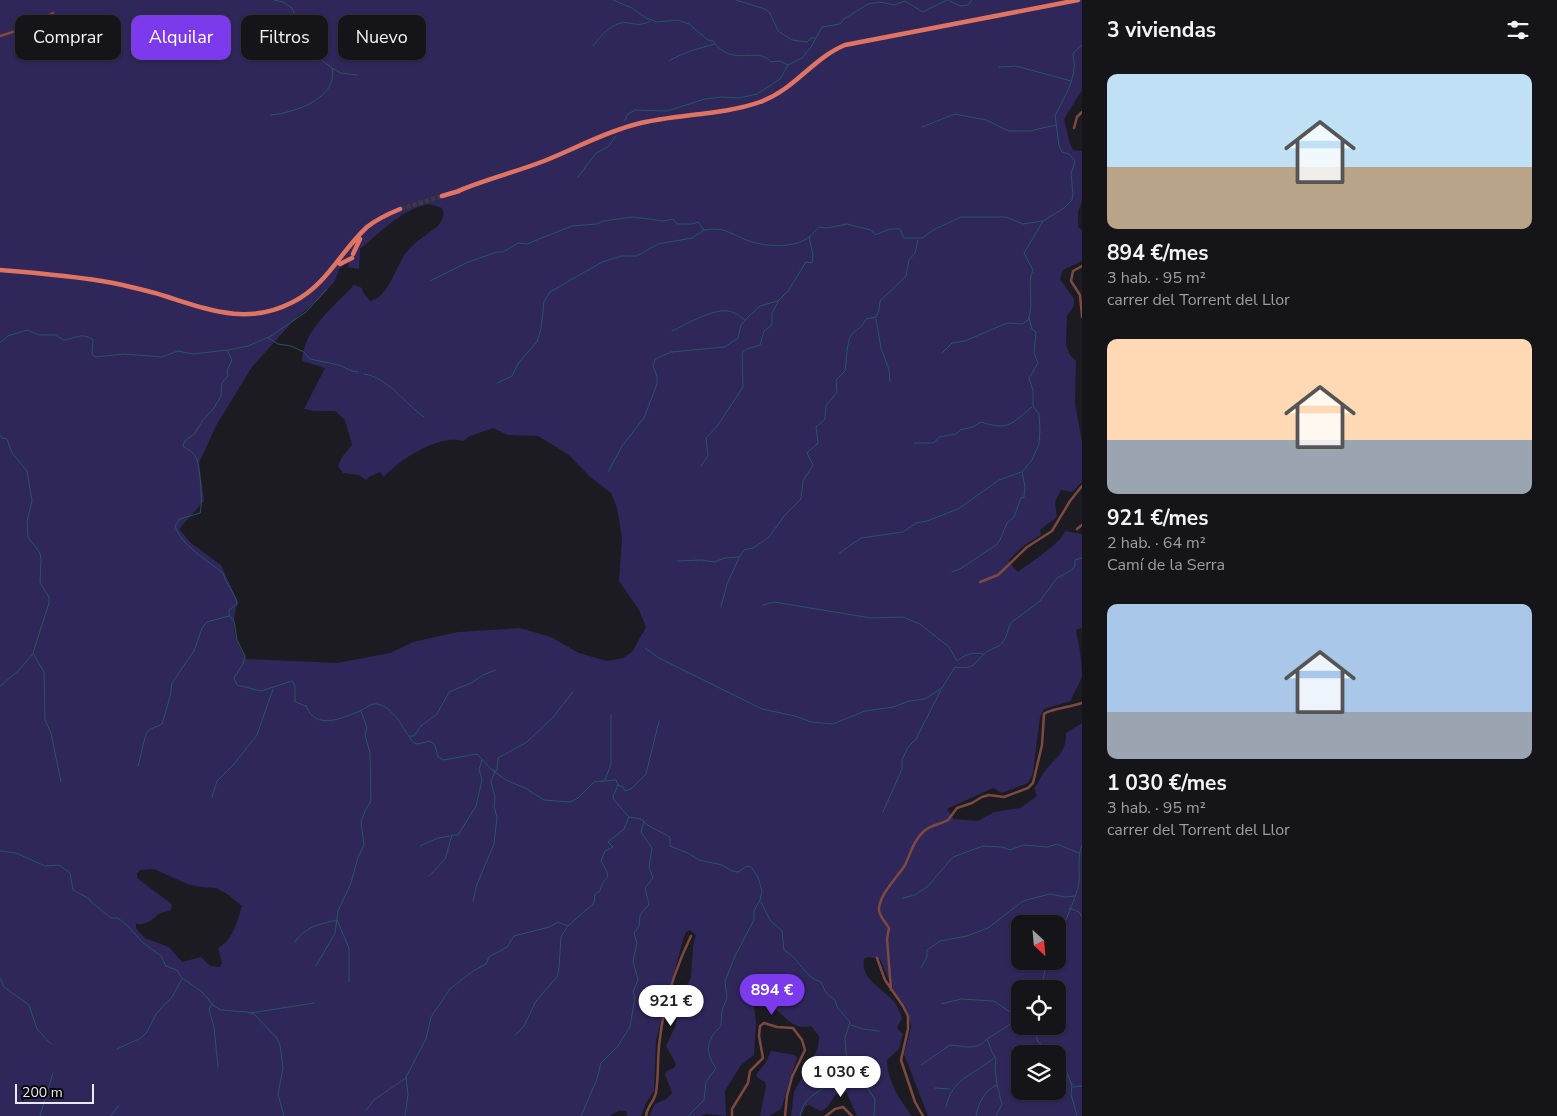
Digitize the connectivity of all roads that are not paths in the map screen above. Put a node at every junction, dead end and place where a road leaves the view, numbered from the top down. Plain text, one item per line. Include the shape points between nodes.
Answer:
1 (1078, 0) edge
2 (53, 13) dead end
3 (0, 36) edge
4 (1082, 112) edge
5 (1074, 128) dead end
6 (442, 196) tunnel mouth
7 (400, 209) tunnel mouth
8 (391, 213) junction
9 (360, 239) junction
10 (349, 248) junction
11 (352, 254) junction
12 (1082, 266) edge
13 (333, 269) junction
14 (0, 271) edge
15 (1082, 317) edge
16 (1082, 486) edge
17 (1082, 525) edge
18 (1077, 529) dead end
19 (980, 582) dead end
20 (1082, 703) edge
21 (691, 936) dead end
22 (877, 958) dead end
23 (892, 990) junction
24 (646, 1116) edge
25 (732, 1116) edge
26 (785, 1116) edge
27 (826, 1116) edge
28 (852, 1116) edge
29 (922, 1116) edge

1 - 6 main road via 853,43 826,54 783,90 759,103 625,127 544,161
2 - 3 street
4 - 5 street
7 - 8 main road
8 - 9 main road via 371,226
8 - 10 main road via 368,226
9 - 11 main road
9 - 11 main road
10 - 11 main road
10 - 13 main road
11 - 13 main road
11 - 14 main road via 319,287 294,304 274,312 246,316 218,314 98,282
12 - 15 street via 1073,271 1071,281 1080,296
13 - 14 main road via 318,286 293,302 273,310 238,315 210,311 98,280
16 - 19 street via 1052,531 1027,547 998,575
17 - 18 street
20 - 23 street via 1044,714 1037,774 1030,786 1004,797 987,795 962,805 946,822 927,829 916,840 884,894 879,909 889,928 887,939
21 - 24 street via 678,966 660,1034 656,1092
22 - 23 street
23 - 29 street via 908,1016 900,1060
25 - 26 street via 732,1108 748,1082 751,1069 763,1058 759,1033 764,1023 793,1028 804,1046 791,1081
27 - 28 street via 843,1107

